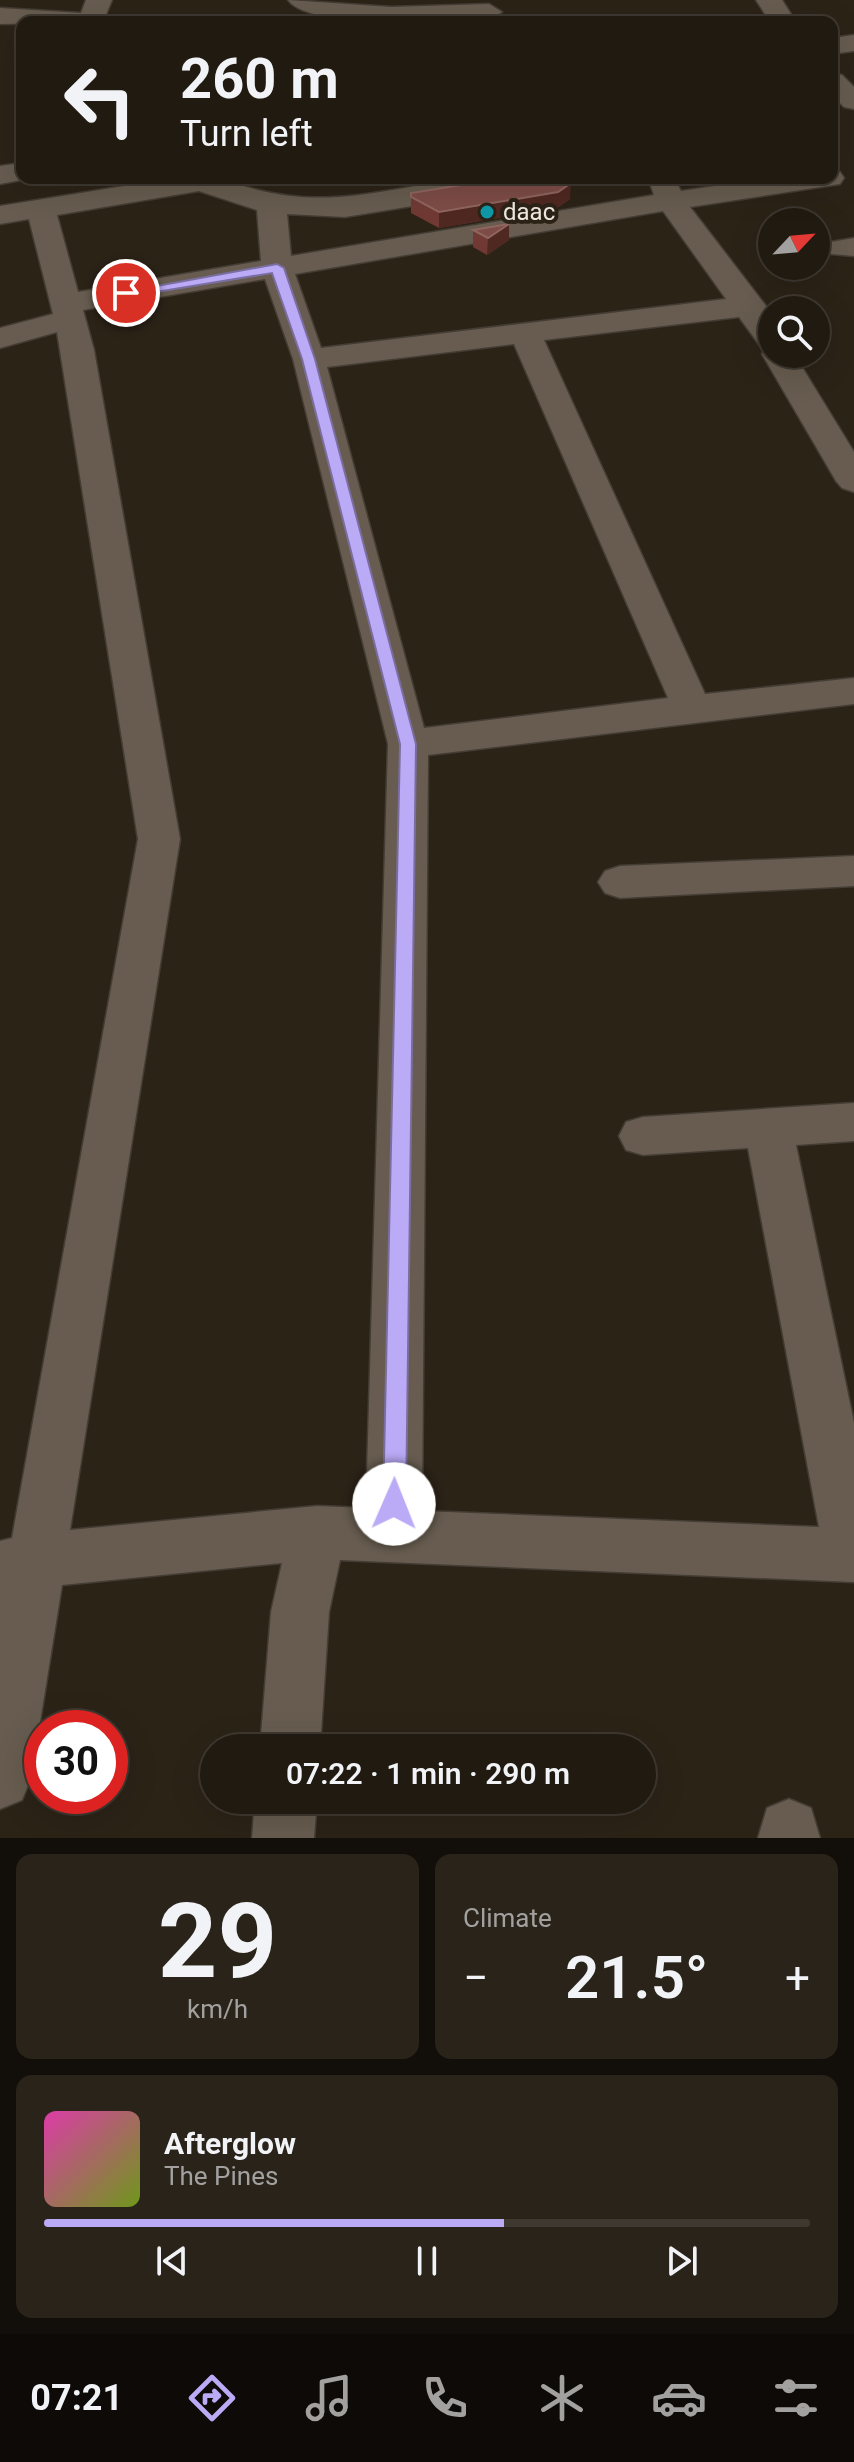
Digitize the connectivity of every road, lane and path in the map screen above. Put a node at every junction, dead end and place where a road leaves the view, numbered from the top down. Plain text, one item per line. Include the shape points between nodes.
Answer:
1 (301, 0) edge
2 (758, 4) edge
3 (489, 11) edge
4 (775, 16) edge
5 (190, 184) edge
6 (223, 184) edge
7 (492, 184) edge
8 (748, 184) edge
9 (665, 190) edge
10 (271, 205) junction
11 (41, 209) junction
12 (0, 215) edge
13 (277, 268) junction
14 (750, 306) junction
15 (67, 311) junction
16 (758, 319) edge
17 (525, 333) junction
18 (0, 338) edge
19 (309, 359) junction
20 (786, 368) edge
21 (854, 481) edge
22 (854, 691) edge
23 (692, 708) junction
24 (408, 744) junction
25 (854, 871) edge
26 (620, 882) dead end
27 (854, 1122) edge
28 (768, 1125) junction
29 (643, 1136) dead end
30 (317, 1533) junction
31 (394, 1536) junction
32 (854, 1555) edge
33 (18, 1564) edge
34 (291, 1734) edge
35 (0, 1778) edge
36 (285, 1814) edge
37 (283, 1838) edge

1 - 3 street via 313,8 339,12
2 - 4 street
5 - 11 street
6 - 10 street
7 - 10 street via 345,208
8 - 9 street
9 - 13 street
9 - 14 street
10 - 13 street
11 - 12 street
11 - 15 street
13 - 15 street
13 - 19 street
14 - 16 street
14 - 17 street
15 - 18 street
15 - 33 street via 78,350 159,839
17 - 19 street
17 - 23 street
19 - 24 street
20 - 21 street
22 - 23 street
23 - 24 street
24 - 31 street
25 - 26 street
27 - 28 street
28 - 29 street
28 - 32 street
30 - 31 street
30 - 33 street
30 - 34 street via 300,1612
31 - 32 street
33 - 35 street
36 - 37 street

